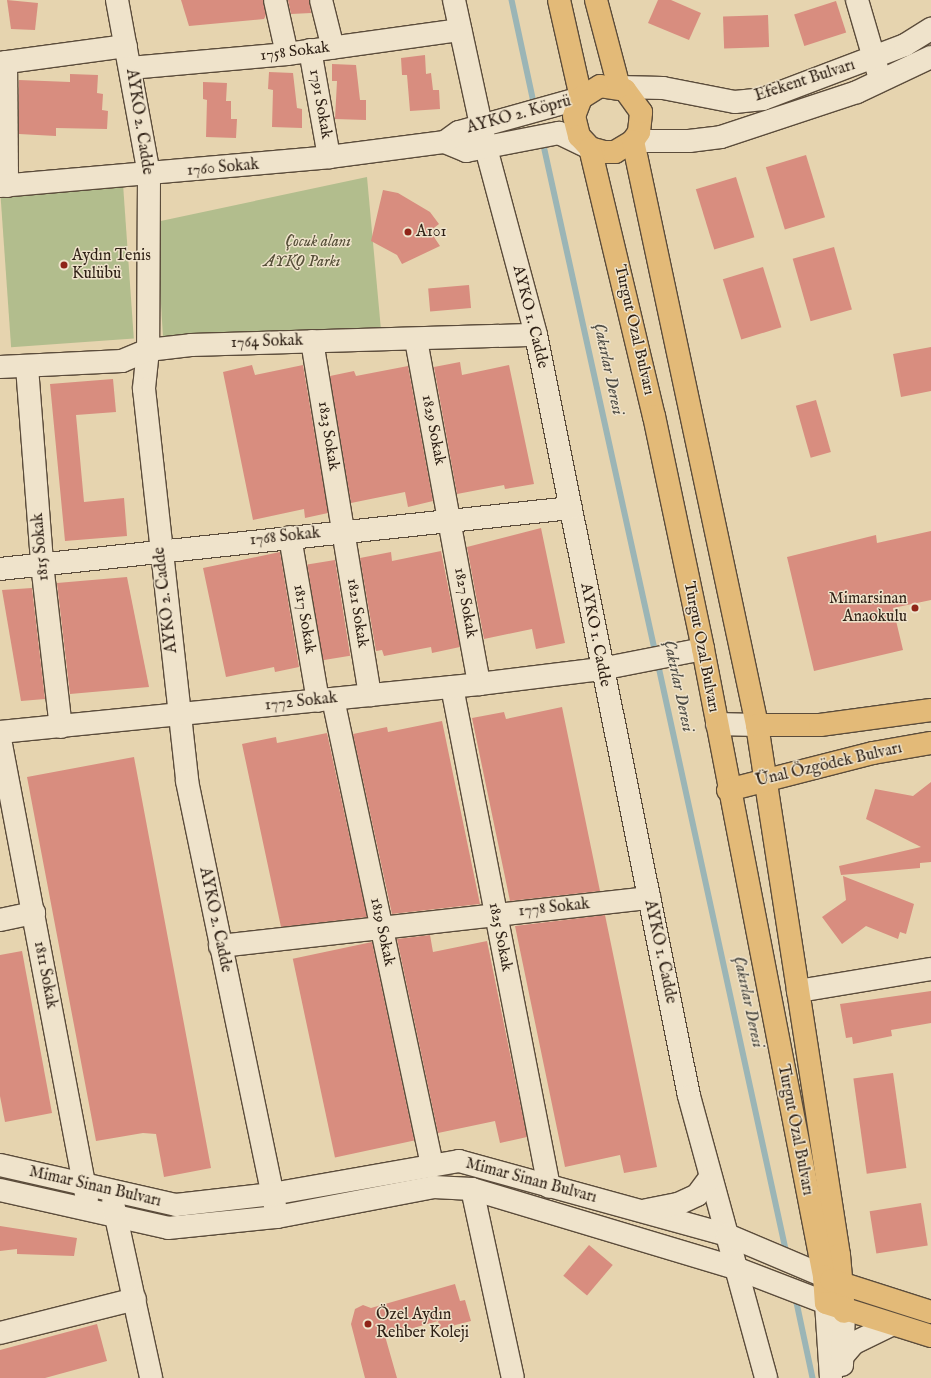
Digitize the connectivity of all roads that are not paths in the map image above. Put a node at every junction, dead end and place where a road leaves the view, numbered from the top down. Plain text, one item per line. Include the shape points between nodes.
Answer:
1 (117, 0) edge
2 (275, 0) edge
3 (322, 0) edge
4 (454, 0) edge
5 (558, 0) edge
6 (596, 0) edge
7 (857, 0) edge
8 (931, 29) edge
9 (460, 30) junction
10 (126, 46) junction
11 (333, 48) junction
12 (310, 50) junction
13 (287, 54) junction
14 (931, 57) edge
15 (874, 58) junction
16 (3, 63) edge
17 (130, 68) junction
18 (881, 81) junction
19 (619, 87) junction
20 (581, 98) junction
21 (481, 125) junction
22 (633, 141) junction
23 (445, 142) junction
24 (486, 148) junction
25 (590, 148) junction
26 (329, 157) junction
27 (148, 175) junction
28 (4, 186) edge
29 (536, 335) junction
30 (416, 340) junction
31 (312, 341) junction
32 (148, 350) junction
33 (0, 367) edge
34 (27, 367) junction
35 (571, 508) junction
36 (450, 521) junction
37 (344, 531) junction
38 (290, 537) junction
39 (160, 550) junction
40 (42, 564) junction
41 (0, 569) edge
42 (703, 649) junction
43 (601, 669) junction
44 (479, 684) junction
45 (452, 687) junction
46 (370, 695) junction
47 (326, 700) junction
48 (931, 710) edge
49 (180, 714) junction
50 (717, 724) junction
51 (757, 725) junction
52 (61, 727) junction
53 (0, 732) edge
54 (0, 739) edge
55 (931, 743) edge
56 (766, 779) junction
57 (728, 790) junction
58 (649, 898) junction
59 (34, 913) junction
60 (495, 915) junction
61 (0, 920) edge
62 (381, 927) junction
63 (220, 946) junction
64 (931, 969) edge
65 (798, 991) junction
66 (0, 1165) edge
67 (432, 1165) junction
68 (710, 1178) junction
69 (86, 1187) junction
70 (549, 1187) junction
71 (472, 1189) junction
72 (0, 1190) edge
73 (110, 1191) junction
74 (272, 1194) junction
75 (637, 1210) junction
76 (89, 1212) junction
77 (116, 1217) junction
78 (277, 1217) junction
79 (727, 1235) junction
80 (738, 1269) junction
81 (817, 1274) junction
82 (844, 1286) junction
83 (135, 1299) junction
84 (828, 1305) junction
85 (931, 1312) edge
86 (891, 1325) junction
87 (0, 1333) edge
88 (931, 1336) edge
89 (842, 1368) edge
90 (152, 1378) edge
91 (513, 1378) edge
92 (766, 1378) edge
93 (830, 1378) edge

1 - 10 street, AYKO 2. Cadde
2 - 13 street
3 - 11 street
4 - 9 street, AYKO 1. Cadde
5 - 20 main road
6 - 19 main road
7 - 15 street
8 - 15 street, Efekent Bulvarı
9 - 11 street, 1758 Sokak
9 - 21 street, AYKO 1. Cadde
10 - 16 street
10 - 17 street, AYKO 2. Cadde
11 - 12 street, 1758 Sokak
12 - 13 street, 1758 Sokak
12 - 26 street, 1791 Sokak
13 - 17 street, 1758 Sokak
14 - 18 street
15 - 18 street
15 - 19 street, Efekent Bulvarı via 763,98 734,102 663,88
16 - 28 street
17 - 27 street, AYKO 2. Cadde
18 - 22 street via 785,118 721,137 689,141
19 - 20 main road, Efekent Bulvarı via 600,86
19 - 22 main road via 631,94 640,112 639,132
20 - 21 street, AYKO 2. Köprü
20 - 25 main road, Turgut Ozal Bulvarı via 574,116 575,126
21 - 23 street, AYKO 2. Köprü via 459,132
21 - 24 street, AYKO 1. Cadde
22 - 25 main road via 615,152
22 - 51 main road, Turgut Ozal Bulvarı
23 - 24 street, AYKO 2. Köprü via 466,151
23 - 26 street, 1760 Sokak
24 - 25 street, AYKO 2. Köprü via 559,133
24 - 29 street, AYKO 1. Cadde
25 - 42 main road, Turgut Ozal Bulvarı via 654,416
26 - 27 street, 1760 Sokak
27 - 28 street, 1760 Sokak
27 - 32 street, AYKO 2. Cadde
29 - 30 street, 1764 Sokak
29 - 35 street, AYKO 1. Cadde
30 - 31 street, 1764 Sokak
30 - 36 street, 1829 Sokak
31 - 32 street, 1764 Sokak
31 - 37 street, 1823 Sokak
32 - 34 street, 1764 Sokak via 122,361
32 - 39 street, AYKO 2. Cadde via 144,389
33 - 34 street, 1764 Sokak
34 - 40 street, 1815 Sokak
35 - 36 street, 1768 Sokak
35 - 43 street, AYKO 1. Cadde
36 - 37 street, 1768 Sokak
36 - 44 street, 1827 Sokak
37 - 38 street, 1768 Sokak
37 - 46 street, 1821 Sokak
38 - 39 street, 1768 Sokak
38 - 47 street, 1817 Sokak
39 - 40 street, 1768 Sokak
39 - 49 street, AYKO 2. Cadde
40 - 41 street, 1768 Sokak
40 - 52 street, 1815 Sokak
42 - 43 street, 1772 Sokak
42 - 50 main road, Turgut Ozal Bulvarı
43 - 44 street, 1772 Sokak
43 - 58 street, AYKO 1. Cadde
44 - 45 street, 1772 Sokak
45 - 46 street, 1772 Sokak
45 - 60 street, 1825 Sokak
46 - 47 street, 1772 Sokak
47 - 49 street, 1772 Sokak
47 - 62 street, 1819 Sokak
48 - 51 main road via 820,725
49 - 52 street, 1772 Sokak
49 - 63 street, AYKO 2. Cadde via 187,781
50 - 51 street
50 - 57 main road, Turgut Ozal Bulvarı
51 - 56 main road, Turgut Ozal Bulvarı
52 - 53 street, 1772 Sokak
54 - 59 street, 1811 Sokak
55 - 56 main road, Ünal Özgödek Bulvarı via 873,753
56 - 57 main road, Ünal Özgödek Bulvarı
56 - 65 main road, Turgut Ozal Bulvarı
57 - 81 main road, Turgut Ozal Bulvarı
58 - 60 street, 1778 Sokak
58 - 68 street, AYKO 1. Cadde
59 - 61 street
59 - 69 street, 1811 Sokak
60 - 62 street, 1778 Sokak
60 - 70 street, 1825 Sokak
62 - 63 street, 1778 Sokak
62 - 67 street, 1819 Sokak
63 - 74 street, AYKO 2. Cadde
64 - 65 street
65 - 82 main road, Turgut Ozal Bulvarı
66 - 69 street, Mimar Sinan Bulvarı
67 - 70 street, Mimar Sinan Bulvarı via 459,1162
67 - 74 street, Mimar Sinan Bulvarı
68 - 75 street via 697,1194 678,1204 658,1210
68 - 79 street, AYKO 1. Cadde
69 - 73 street, Mimar Sinan Bulvarı
69 - 76 street, 1811 Sokak
70 - 75 street, Mimar Sinan Bulvarı
71 - 78 street, Mimar Sinan Bulvarı via 434,1187
71 - 80 street, Mimar Sinan Bulvarı
71 - 91 street
72 - 76 street, Mimar Sinan Bulvarı
73 - 74 street, Mimar Sinan Bulvarı via 176,1205
73 - 77 street
74 - 78 street, AYKO 2. Cadde
75 - 79 street, Mimar Sinan Bulvarı
76 - 77 street, Mimar Sinan Bulvarı
77 - 78 street, Mimar Sinan Bulvarı via 168,1228
77 - 83 street
79 - 80 street, AYKO 1. Cadde
79 - 81 street, Mimar Sinan Bulvarı
80 - 84 street, Mimar Sinan Bulvarı
80 - 92 street, AYKO 1. Cadde
81 - 82 main road, Mimar Sinan Bulvarı
81 - 84 main road, Turgut Ozal Bulvarı
82 - 84 main road, Turgut Ozal Bulvarı
82 - 85 main road, Mimar Sinan Bulvarı
83 - 87 street
83 - 90 street
84 - 86 main road, Mimar Sinan Bulvarı
84 - 89 street
84 - 93 street
86 - 88 main road, Mimar Sinan Bulvarı
86 - 89 street via 854,1343

